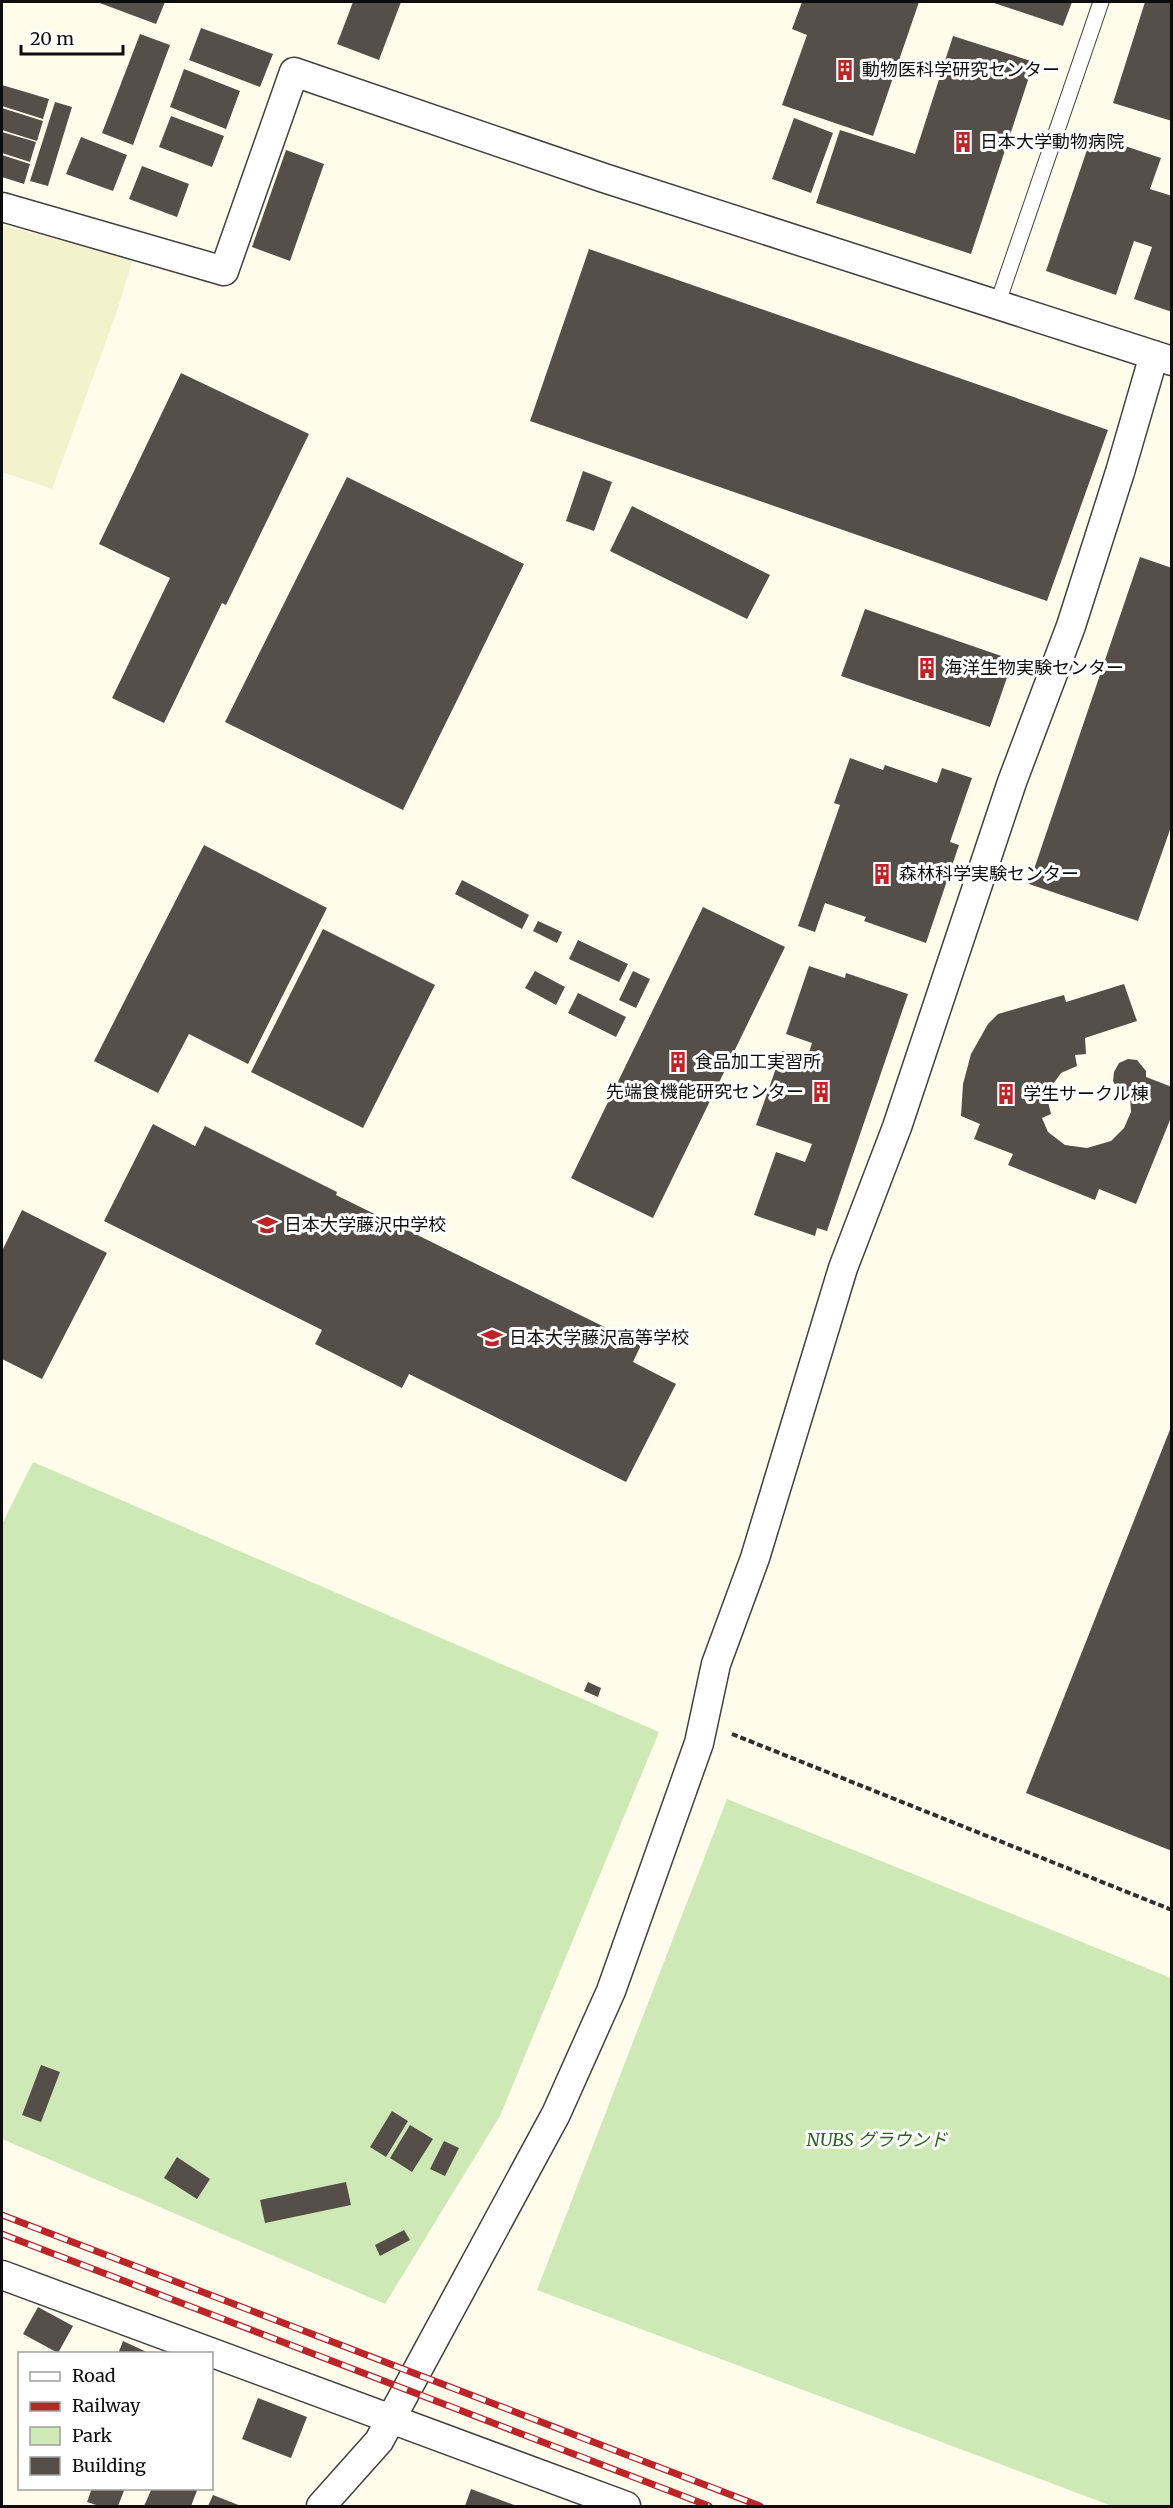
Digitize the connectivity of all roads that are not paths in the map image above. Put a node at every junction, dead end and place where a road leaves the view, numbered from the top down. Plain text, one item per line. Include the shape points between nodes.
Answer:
1 (1101, 2) edge
2 (2, 207) edge
3 (997, 305) junction
4 (1163, 358) edge
5 (2, 2275) edge
6 (209, 2352) edge
7 (213, 2354) edge
8 (391, 2420) junction
9 (321, 2506) edge
10 (626, 2506) edge

1 - 3 lane
2 - 3 street via 224,271 294,72 615,182
3 - 4 street
4 - 8 street via 1120,472 1071,626 1012,782 897,1127 843,1268 755,1558 716,1664 699,1743 611,1991 556,2114
5 - 6 street
7 - 8 street
8 - 9 street via 379,2441
8 - 10 street

